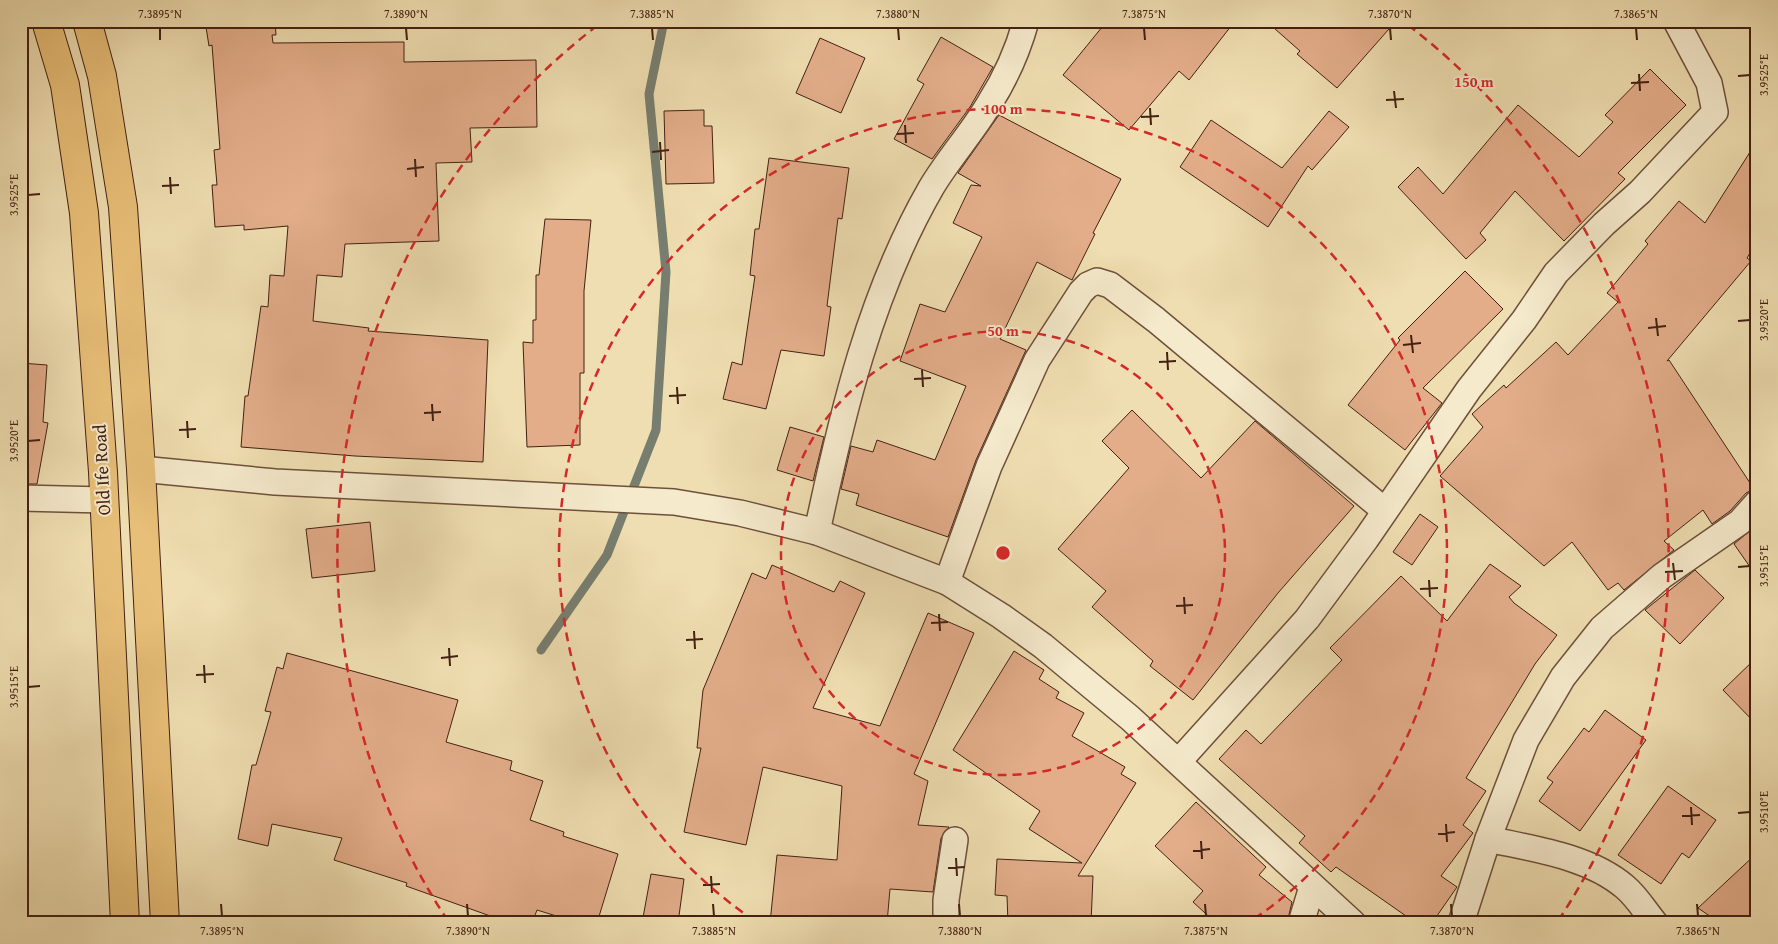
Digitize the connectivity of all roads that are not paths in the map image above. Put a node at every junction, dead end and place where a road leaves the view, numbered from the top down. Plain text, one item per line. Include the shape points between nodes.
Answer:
1 (46, 21) edge
2 (87, 21) edge
3 (1026, 21) edge
4 (1676, 21) edge
5 (135, 375) junction
6 (96, 377) junction
7 (141, 469) junction
8 (21, 498) edge
9 (104, 500) junction
10 (1757, 503) edge
11 (1384, 510) junction
12 (818, 532) junction
13 (947, 582) junction
14 (1179, 761) junction
15 (1488, 839) junction
16 (955, 840) dead end
17 (1312, 887) junction
18 (125, 923) edge
19 (165, 923) edge
20 (946, 923) edge
21 (1301, 923) edge
22 (1353, 923) edge
23 (1461, 923) edge
24 (1655, 923) edge

1 - 6 main road, Old Ife Road via 65,84 84,213
2 - 5 main road via 102,76 124,207
3 - 12 street via 1010,64 989,104 931,188 875,311 839,432
4 - 11 street via 1709,83 1715,112 1640,192 1556,273
5 - 6 main road
5 - 7 main road
6 - 9 main road, Old Ife Road
7 - 12 street via 275,482 674,502 740,513
7 - 19 main road
8 - 9 street
9 - 18 main road, Old Ife Road
10 - 15 street via 1740,522 1662,576 1602,628 1563,677 1526,740
11 - 13 street via 1156,320 1110,285 1097,281 1081,292 1037,360 989,466
11 - 14 street via 1307,619
12 - 13 street
13 - 14 street via 1043,646
14 - 17 street
15 - 23 street
15 - 24 street via 1570,859 1608,874 1626,888
16 - 20 street
17 - 21 street
17 - 22 street

